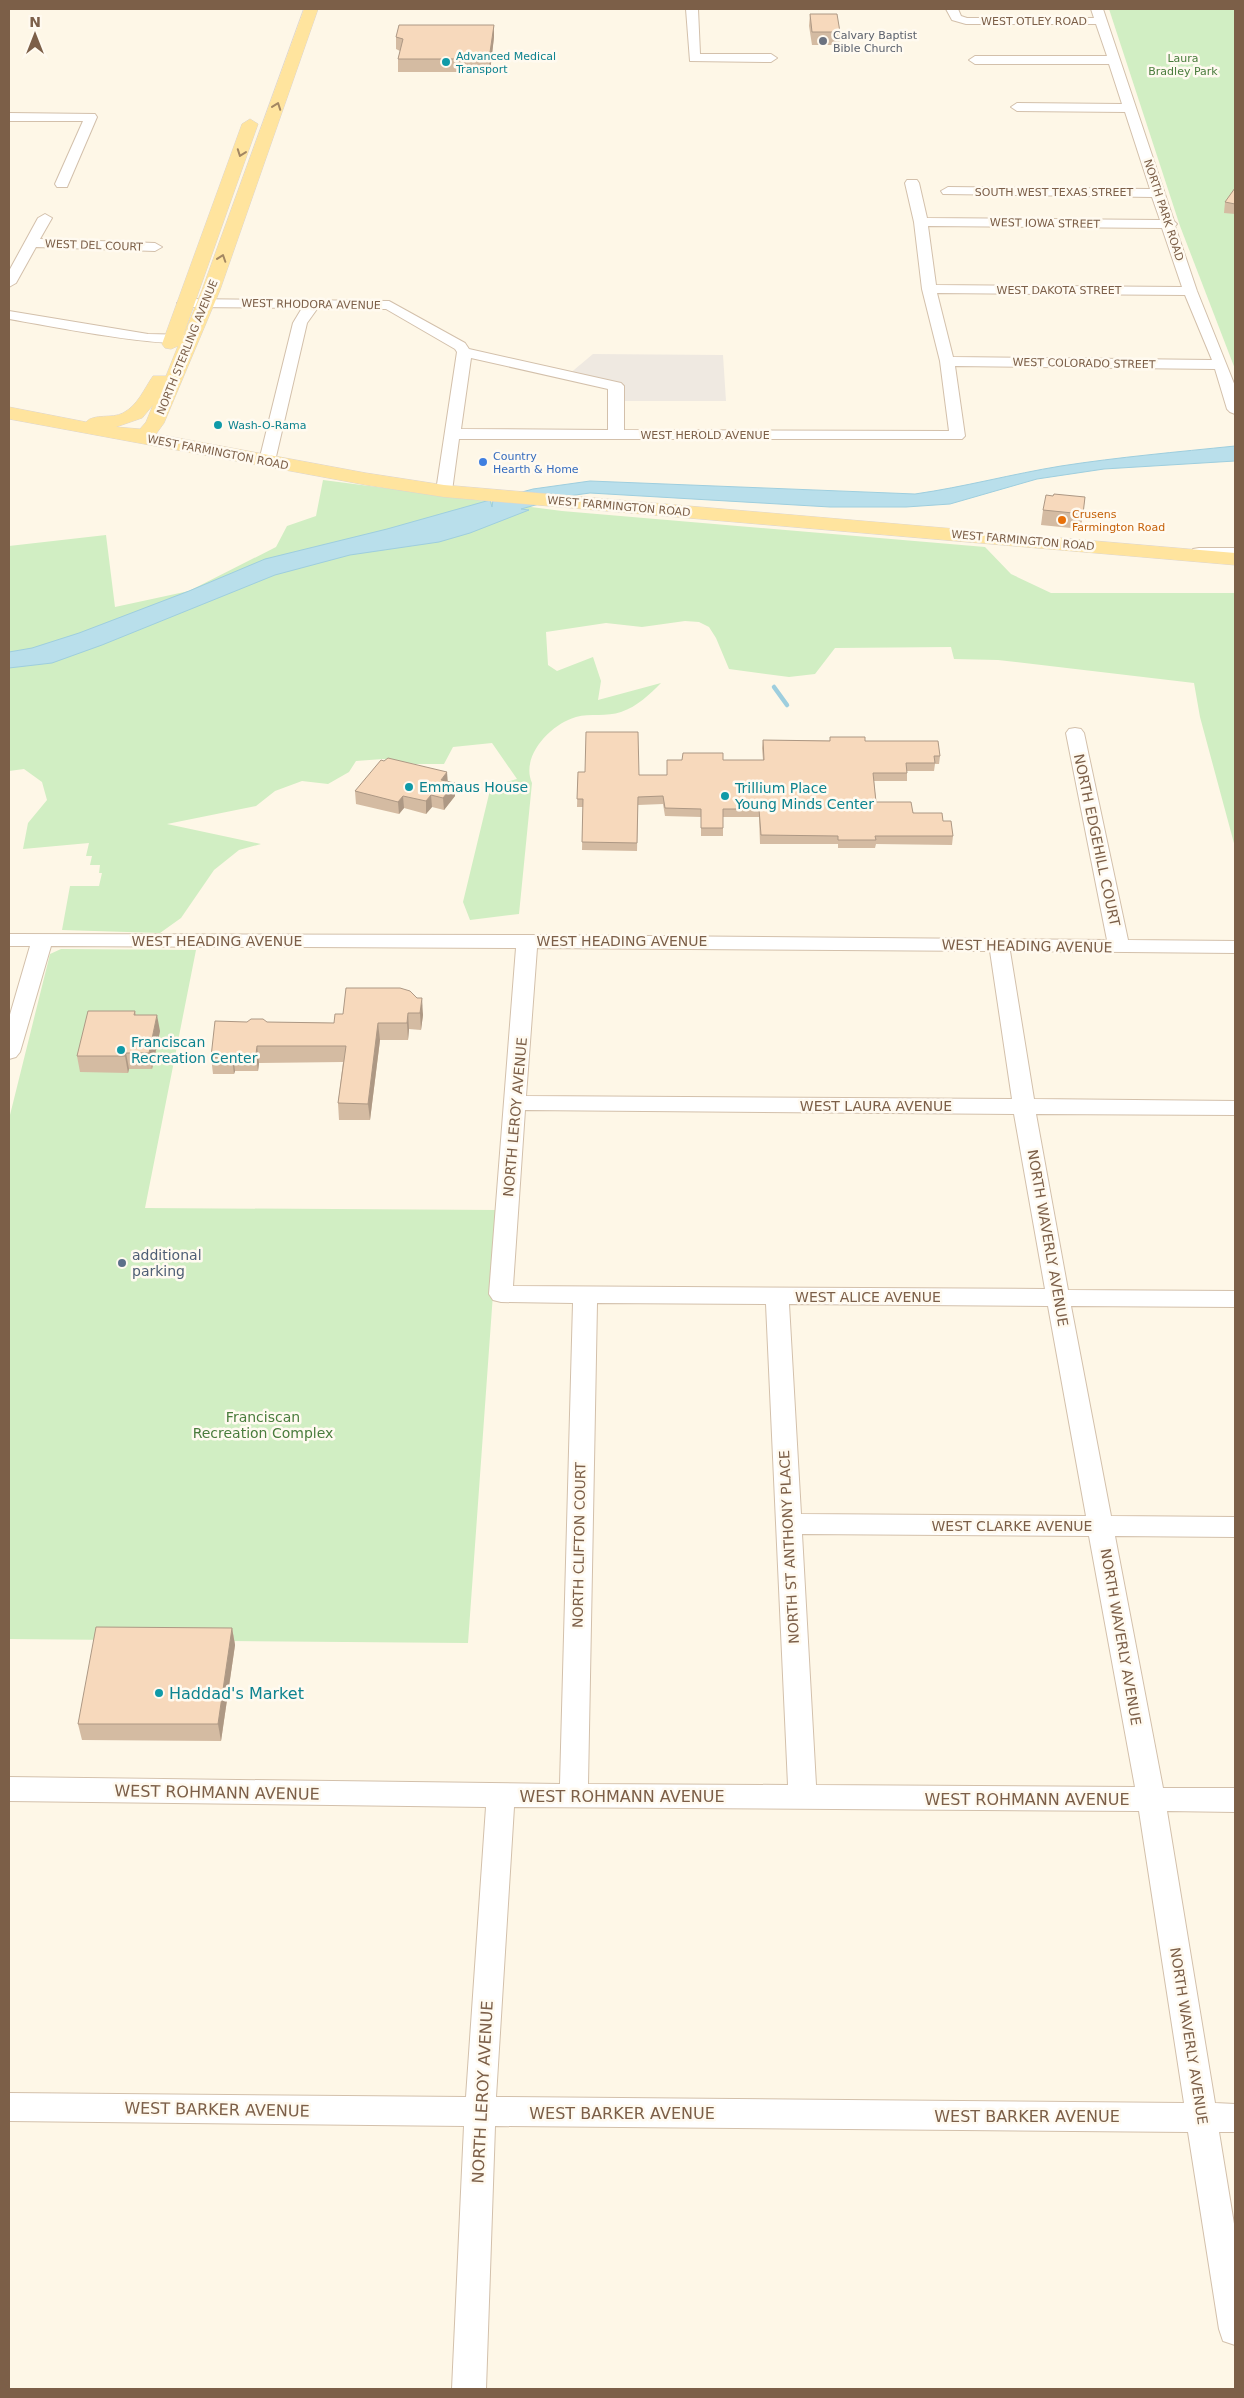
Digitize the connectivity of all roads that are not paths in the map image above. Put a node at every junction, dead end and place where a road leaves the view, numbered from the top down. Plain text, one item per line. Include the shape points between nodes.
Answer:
1 (311, 9) edge
2 (692, 9) edge
3 (952, 9) edge
4 (1097, 9) edge
5 (1101, 21) junction
6 (771, 58) dead end
7 (974, 60) dead end
8 (1114, 60) junction
9 (256, 107) dead end
10 (1017, 107) dead end
11 (1131, 108) junction
12 (9, 117) edge
13 (912, 183) dead end
14 (62, 184) dead end
15 (948, 191) dead end
16 (1159, 193) junction
17 (45, 218) dead end
18 (921, 222) junction
19 (1170, 224) junction
20 (32, 243) junction
21 (155, 247) dead end
22 (9, 283) edge
23 (929, 289) junction
24 (1190, 291) junction
25 (184, 303) junction
26 (206, 303) junction
27 (311, 304) junction
28 (9, 314) edge
29 (173, 338) junction
30 (190, 339) junction
31 (464, 352) junction
32 (947, 361) junction
33 (1221, 365) junction
34 (164, 370) junction
35 (1235, 409) edge
36 (9, 413) edge
37 (41, 419) junction
38 (453, 434) junction
39 (616, 434) junction
40 (132, 436) junction
41 (267, 461) junction
42 (444, 491) junction
43 (1164, 552) junction
44 (1235, 552) edge
45 (1235, 559) edge
46 (1075, 733) dead end
47 (9, 940) edge
48 (42, 941) junction
49 (527, 941) junction
50 (998, 946) junction
51 (1119, 947) junction
52 (1235, 947) edge
53 (9, 1052) edge
54 (516, 1103) junction
55 (1024, 1106) junction
56 (1235, 1108) edge
57 (501, 1294) joint
58 (585, 1295) junction
59 (777, 1296) junction
60 (1058, 1298) junction
61 (1235, 1298) edge
62 (788, 1524) junction
63 (1101, 1526) junction
64 (1235, 1527) edge
65 (9, 1789) edge
66 (501, 1795) junction
67 (574, 1796) junction
68 (803, 1798) junction
69 (1151, 1800) junction
70 (1235, 1800) edge
71 (9, 2107) edge
72 (480, 2111) junction
73 (1202, 2118) junction
74 (1235, 2118) edge
75 (1235, 2328) edge
76 (469, 2389) edge

26 -> 1 main road, NORTH STERLING AVENUE
2 - 6 street via 694,58
3 - 5 street, WEST OTLEY ROAD via 956,18 966,21
4 - 5 street, NORTH PARK ROAD
5 - 8 street, NORTH PARK ROAD via 1112,46
7 - 8 street
8 - 11 street, NORTH PARK ROAD
9 -> 25 main road, NORTH STERLING AVENUE
10 - 11 street
11 - 16 street, NORTH PARK ROAD
12 - 14 street via 91,117
13 - 18 street
15 - 16 street, SOUTH WEST TEXAS STREET
16 - 19 street, NORTH PARK ROAD
17 - 20 street
18 - 19 street, WEST IOWA STREET
18 - 23 street
19 - 24 street, NORTH PARK ROAD
20 - 21 street, WEST DEL COURT
20 - 22 street
23 - 24 street, WEST DAKOTA STREET
23 - 32 street
24 - 33 street, NORTH PARK ROAD
25 - 26 street, WEST RHODORA AVENUE
25 - 29 main road, NORTH STERLING AVENUE
26 - 27 street, WEST RHODORA AVENUE
26 - 30 main road, NORTH STERLING AVENUE
27 - 31 street, WEST RHODORA AVENUE via 389,304 460,346
27 - 41 street via 300,323
28 - 29 street via 148,338
29 - 30 street
29 - 34 main road, NORTH STERLING AVENUE
30 - 40 main road, NORTH STERLING AVENUE via 155,423 146,434
31 - 38 street
31 - 39 street via 616,386
32 - 33 street, WEST COLORADO STREET
32 - 39 street, WEST HEROLD AVENUE via 957,436
33 - 35 street, NORTH PARK ROAD
34 - 37 main road via 144,408 128,418 97,423
34 - 40 main road, NORTH STERLING AVENUE via 150,408 134,426
36 - 37 main road, WEST FARMINGTON ROAD
37 - 40 main road, WEST FARMINGTON ROAD
38 - 39 street, WEST HEROLD AVENUE
38 - 42 street
40 - 41 main road, WEST FARMINGTON ROAD
41 - 42 main road, WEST FARMINGTON ROAD
42 - 43 main road, WEST FARMINGTON ROAD
43 - 44 street
43 - 45 main road, WEST FARMINGTON ROAD
46 - 51 street, NORTH EDGEHILL COURT
47 - 48 street, WEST HEADING AVENUE
48 - 49 street, WEST HEADING AVENUE
48 - 53 street
49 - 50 street, WEST HEADING AVENUE
49 - 54 street, NORTH LEROY AVENUE
50 - 51 street, WEST HEADING AVENUE
50 - 55 street, NORTH WAVERLY AVENUE
51 - 52 street, WEST HEADING AVENUE
54 - 55 street, WEST LAURA AVENUE
54 - 57 street, NORTH LEROY AVENUE
55 - 56 street, WEST LAURA AVENUE
55 - 60 street, NORTH WAVERLY AVENUE
57 - 58 street, WEST ALICE AVENUE
58 - 59 street, WEST ALICE AVENUE
58 - 67 street, NORTH CLIFTON COURT
59 - 60 street, WEST ALICE AVENUE
59 - 62 street, NORTH ST ANTHONY PLACE
60 - 61 street, WEST ALICE AVENUE
60 - 63 street, NORTH WAVERLY AVENUE
62 - 63 street, WEST CLARKE AVENUE
62 - 68 street, NORTH ST ANTHONY PLACE
63 - 64 street, WEST CLARKE AVENUE
63 - 69 street, NORTH WAVERLY AVENUE
65 - 66 street, WEST ROHMANN AVENUE
66 - 67 street, WEST ROHMANN AVENUE
66 - 72 street, NORTH LEROY AVENUE
67 - 68 street, WEST ROHMANN AVENUE
68 - 69 street, WEST ROHMANN AVENUE
69 - 70 street, WEST ROHMANN AVENUE
69 - 73 street, NORTH WAVERLY AVENUE
71 - 72 street, WEST BARKER AVENUE
72 - 73 street, WEST BARKER AVENUE
72 - 76 street, NORTH LEROY AVENUE
73 - 74 street, WEST BARKER AVENUE
73 - 75 street, NORTH WAVERLY AVENUE

